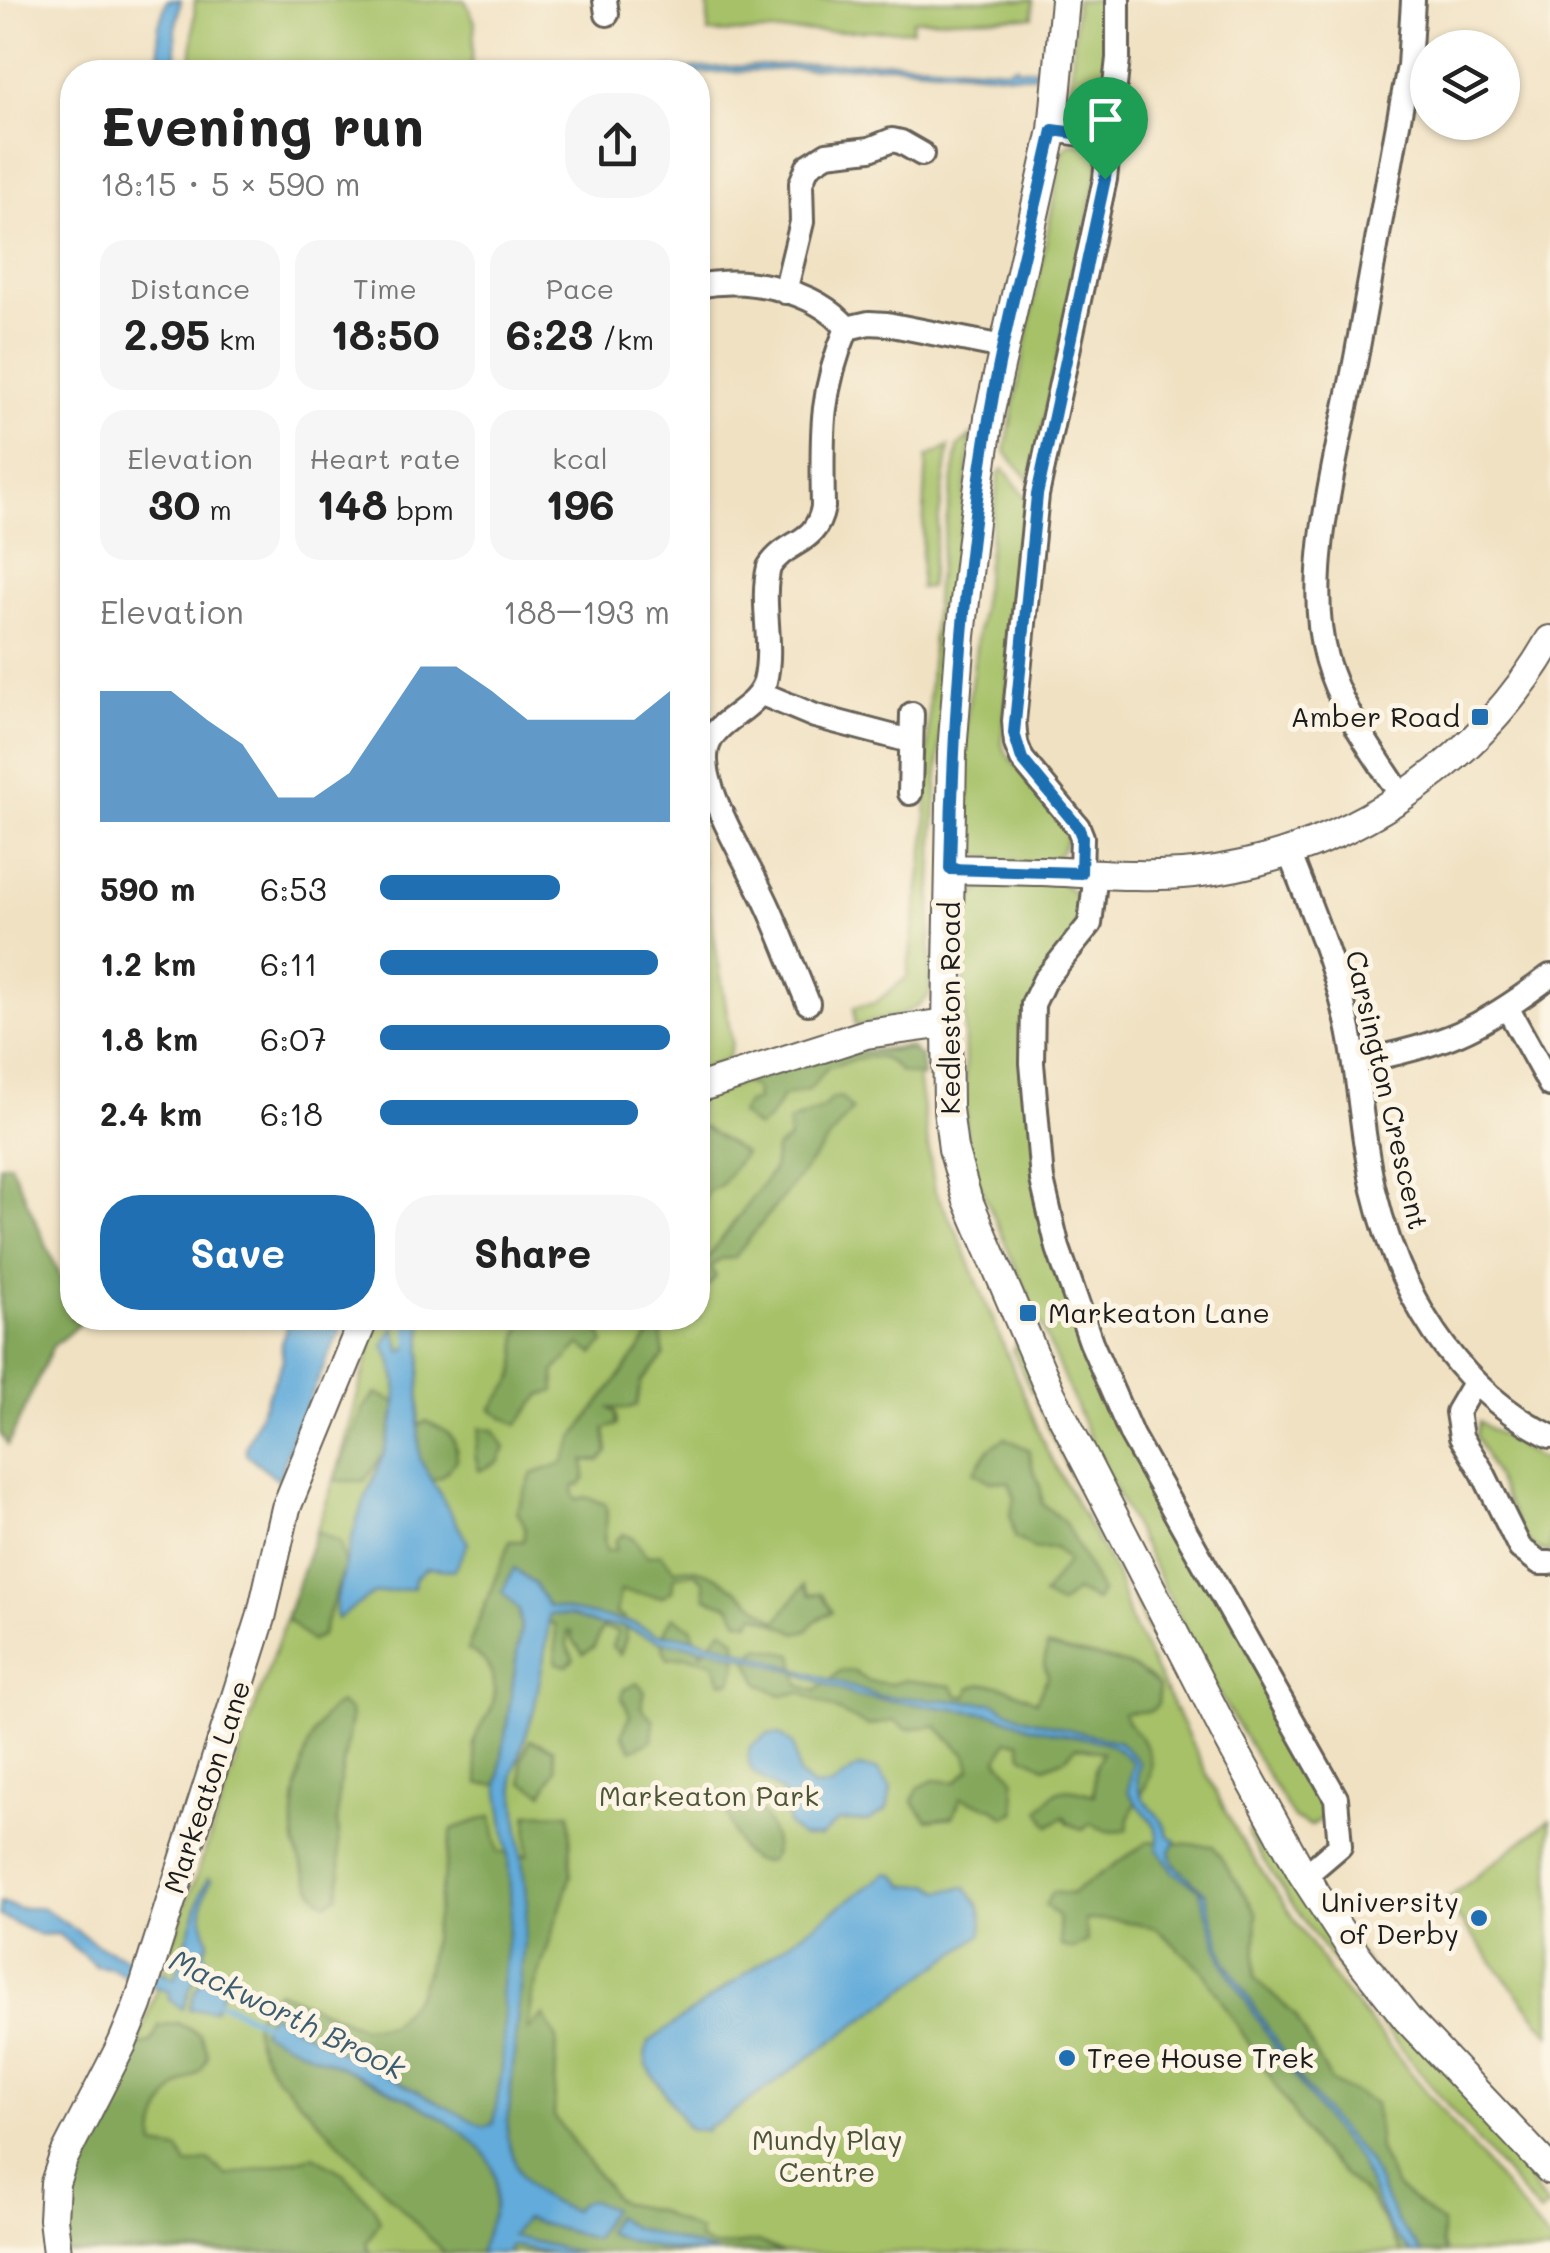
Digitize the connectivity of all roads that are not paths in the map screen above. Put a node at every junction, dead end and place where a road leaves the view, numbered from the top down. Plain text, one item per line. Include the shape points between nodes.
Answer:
1 (1065, 0) edge
2 (1118, 0) edge
3 (1413, 0) edge
4 (1053, 130) junction
5 (1110, 138) junction
6 (922, 154) dead end
7 (710, 285) edge
8 (786, 292) junction
9 (847, 328) junction
10 (1003, 346) junction
11 (1550, 640) edge
12 (760, 692) junction
13 (912, 714) dead end
14 (910, 741) junction
15 (710, 743) edge
16 (710, 776) edge
17 (910, 793) dead end
18 (1402, 798) junction
19 (1289, 852) junction
20 (950, 869) junction
21 (1089, 873) junction
22 (1550, 976) edge
23 (808, 1003) dead end
24 (1508, 1009) junction
25 (947, 1023) junction
26 (1355, 1062) junction
27 (710, 1084) edge
28 (1550, 1085) edge
29 (359, 1330) edge
30 (1474, 1383) junction
31 (1550, 1436) edge
32 (1550, 1563) edge
33 (1302, 1873) junction
34 (1550, 2170) edge
35 (57, 2253) edge

1 - 4 street, Kedleston Road
2 - 5 street
3 - 18 street via 1408,66 1317,601 1337,690
4 - 5 street
4 - 10 street, Kedleston Road
5 - 21 street via 1037,495 1014,720 1022,759 1078,827
6 - 8 street via 892,140 827,154 808,166
7 - 8 street
8 - 9 street via 819,302
9 - 10 street via 886,324
9 - 12 street via 822,409 819,522 812,535 773,560 767,575 768,655
10 - 20 street, Kedleston Road via 964,604
11 - 18 street via 1492,722
12 - 14 street via 815,716
12 - 15 street
13 - 14 street
14 - 17 street
16 - 23 street
18 - 19 street
19 - 21 street via 1195,872
19 - 26 street, Carsington Crescent via 1332,968
20 - 21 street
20 - 25 street, Kedleston Road
21 - 33 street via 1090,924 1034,1004 1042,1180 1090,1342 1132,1436 1336,1798 1340,1846
22 - 24 street
24 - 26 street via 1441,1042
24 - 28 street
25 - 27 street via 866,1034
25 - 33 street, Kedleston Road via 953,1149 1021,1327 1086,1467
26 - 30 street, Carsington Crescent via 1373,1188 1390,1245 1428,1322
29 - 35 street, Markeaton Lane via 286,1508 261,1618 138,2006 63,2159 52,2220
30 - 31 street, Carsington Crescent
30 - 32 street via 1458,1412 1461,1437 1520,1548 1540,1564
33 - 34 street, Kedleston Road via 1408,2020

